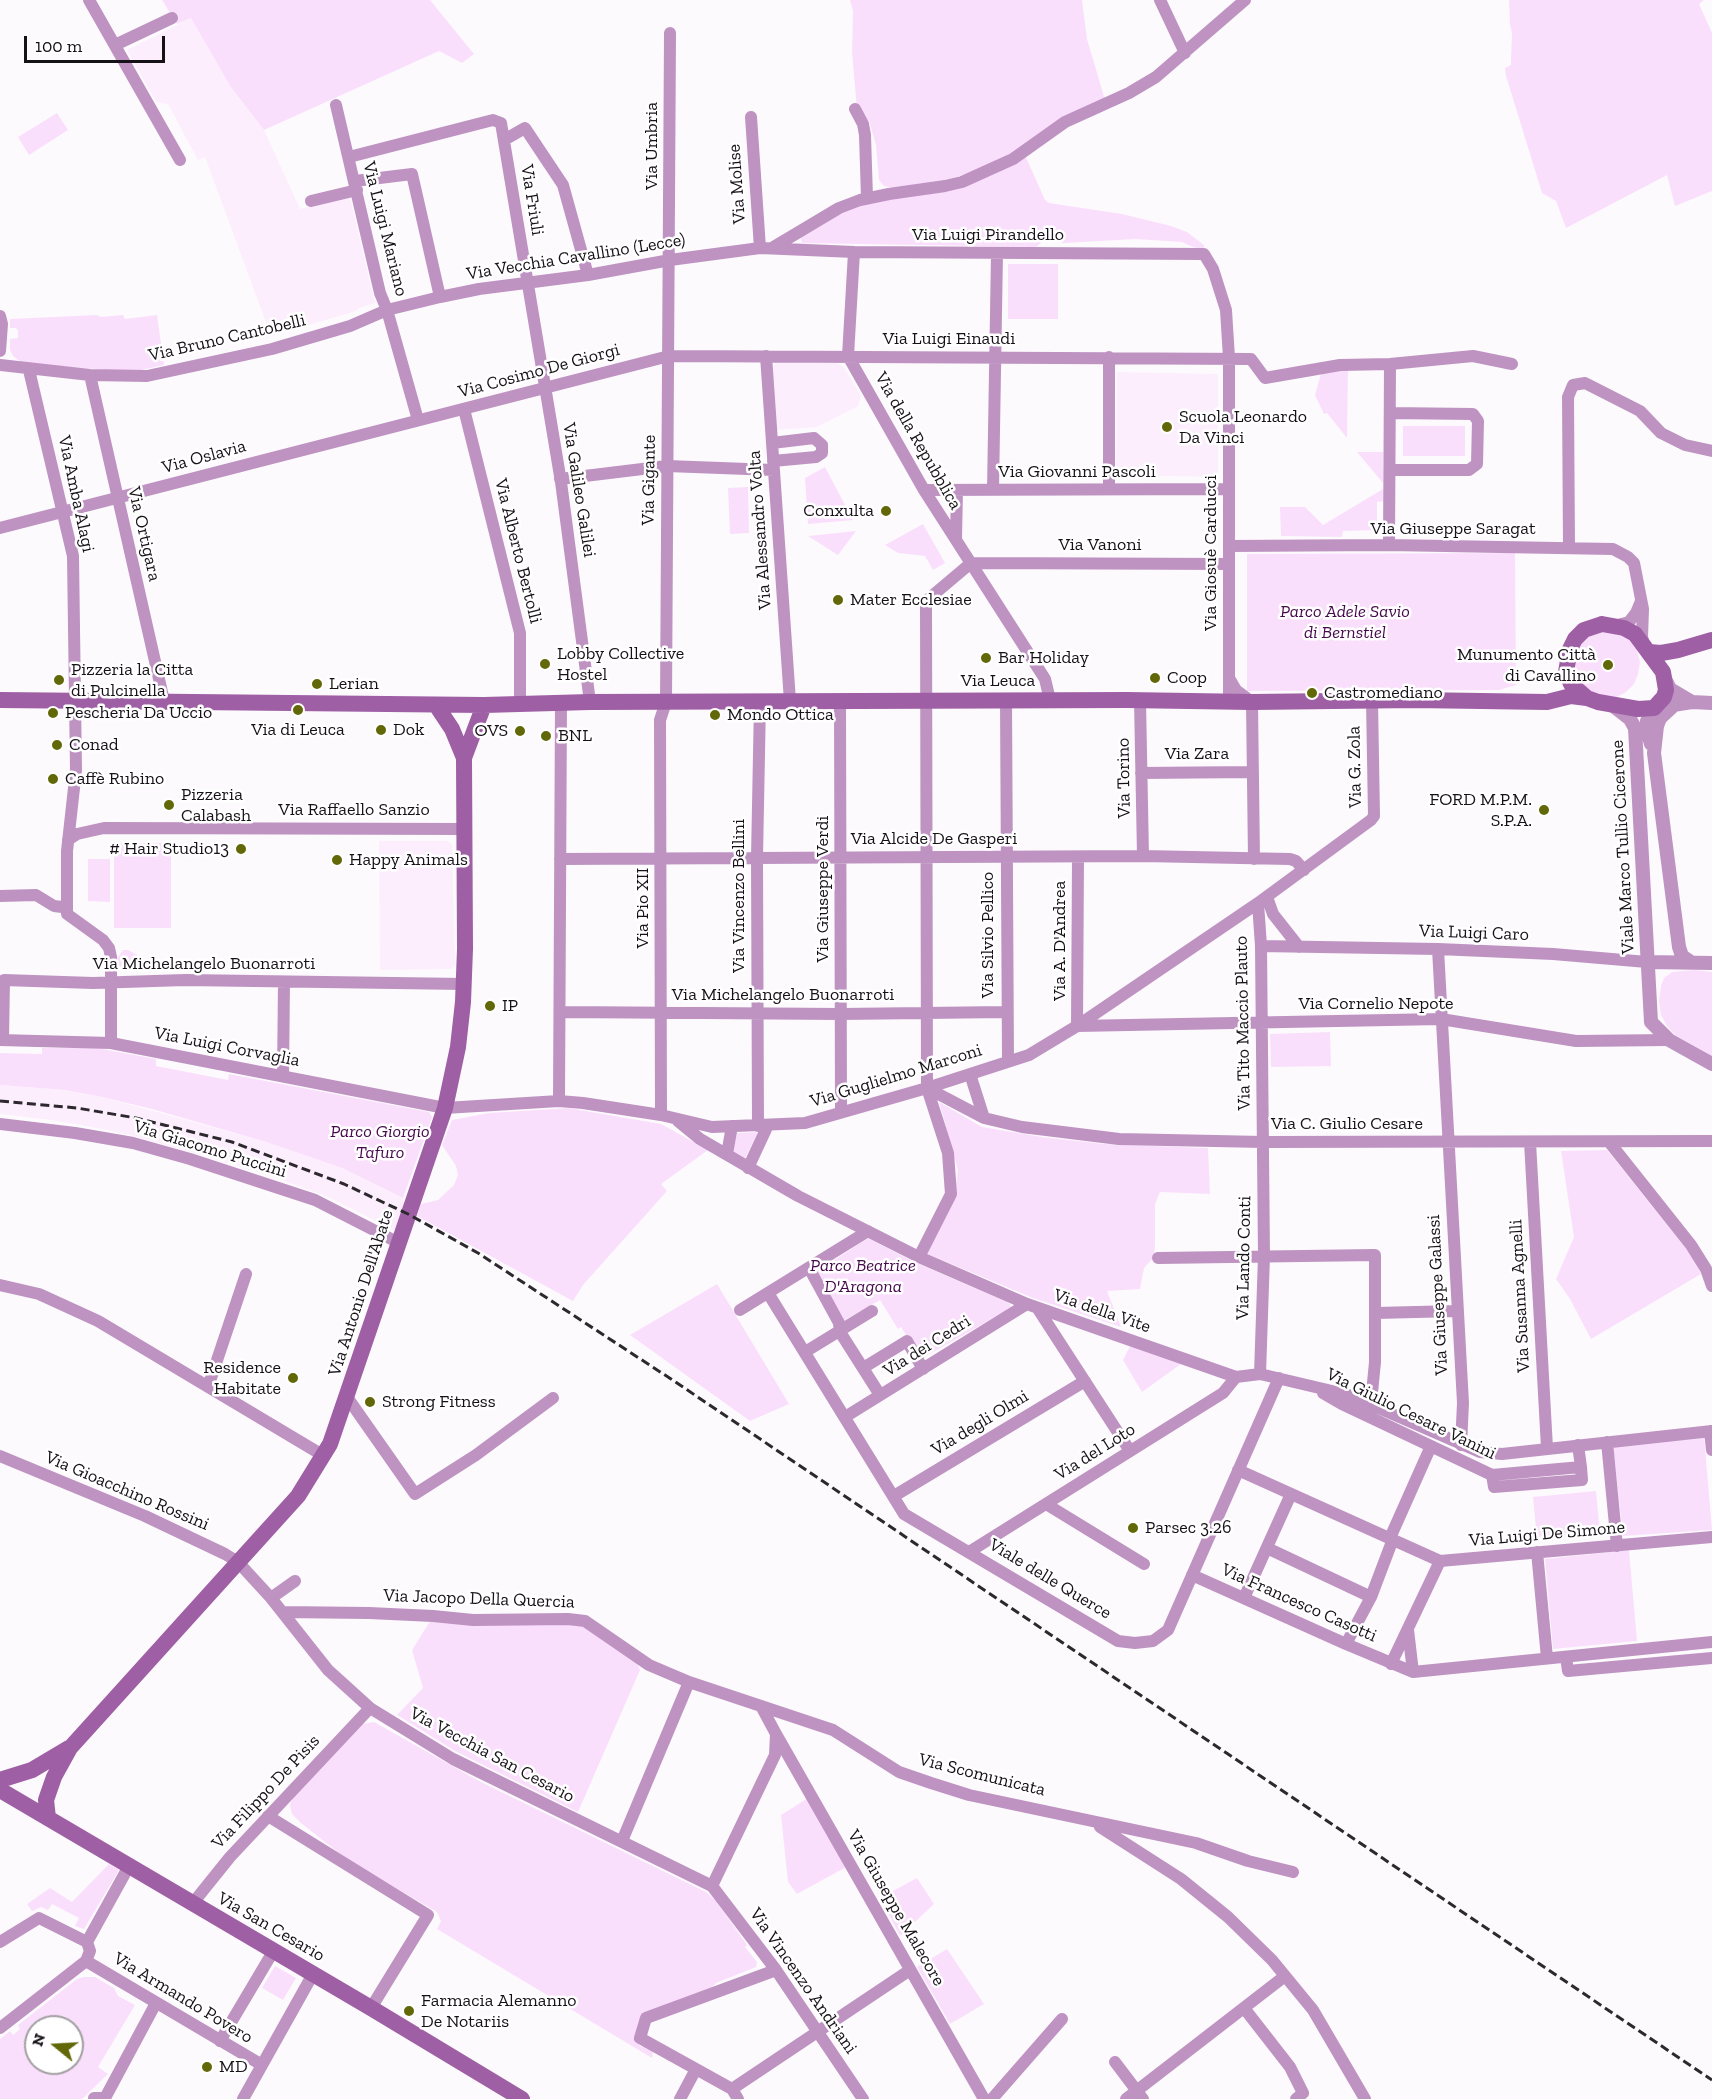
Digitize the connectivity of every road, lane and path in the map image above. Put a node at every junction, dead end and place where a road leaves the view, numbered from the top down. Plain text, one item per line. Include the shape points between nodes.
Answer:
1 (89, 0) edge
2 (1160, 0) edge
3 (1245, 0) edge
4 (172, 18) dead end
5 (670, 33) dead end
6 (115, 45) junction
7 (1185, 53) junction
8 (336, 105) dead end
9 (855, 110) dead end
10 (751, 117) dead end
11 (501, 123) joint
12 (504, 140) junction
13 (349, 157) junction
14 (180, 160) dead end
15 (356, 186) junction
16 (867, 198) junction
17 (311, 201) dead end
18 (766, 248) junction
19 (854, 252) junction
20 (997, 254) junction
21 (1204, 254) joint
22 (670, 260) junction
23 (588, 275) junction
24 (527, 283) junction
25 (440, 297) junction
26 (387, 310) junction
27 (0, 316) edge
28 (0, 351) edge
29 (669, 356) junction
30 (766, 356) junction
31 (848, 356) junction
32 (996, 357) junction
33 (1108, 357) junction
34 (1229, 358) junction
35 (1390, 363) junction
36 (1512, 364) dead end
37 (0, 365) edge
38 (29, 370) junction
39 (90, 375) junction
40 (544, 388) junction
41 (464, 409) junction
42 (1390, 413) junction
43 (418, 420) junction
44 (772, 443) junction
45 (1712, 452) edge
46 (667, 466) junction
47 (774, 466) junction
48 (1390, 470) junction
49 (560, 478) junction
50 (1109, 489) junction
51 (1229, 489) junction
52 (924, 490) junction
53 (957, 490) junction
54 (993, 490) junction
55 (118, 498) junction
56 (63, 513) junction
57 (0, 528) edge
58 (956, 540) junction
59 (1389, 545) junction
60 (1229, 546) junction
61 (1569, 548) junction
62 (971, 563) junction
63 (1229, 564) junction
64 (1641, 600) junction
65 (1614, 626) junction
66 (1712, 640) edge
67 (1647, 648) junction
68 (1688, 648) junction
69 (1566, 672) junction
70 (1664, 676) junction
71 (1228, 677) junction
72 (1587, 698) junction
73 (0, 700) edge
74 (75, 700) junction
75 (1006, 700) junction
76 (1050, 700) junction
77 (1140, 700) junction
78 (1372, 700) junction
79 (164, 701) junction
80 (790, 701) junction
81 (840, 701) junction
82 (927, 701) junction
83 (1513, 701) junction
84 (590, 702) junction
85 (666, 702) junction
86 (760, 702) junction
87 (1228, 702) junction
88 (1252, 702) junction
89 (1692, 702) junction
90 (561, 703) junction
91 (1712, 703) edge
92 (520, 704) junction
93 (1611, 704) junction
94 (436, 705) junction
95 (484, 705) junction
96 (1673, 706) junction
97 (1654, 708) junction
98 (1654, 753) junction
99 (464, 758) junction
100 (1141, 772) junction
101 (1253, 772) junction
102 (464, 829) junction
103 (68, 840) junction
104 (1143, 856) junction
105 (757, 857) junction
106 (841, 857) junction
107 (1006, 857) junction
108 (1078, 857) junction
109 (661, 858) junction
110 (926, 858) junction
111 (560, 859) junction
112 (1254, 859) junction
113 (1304, 870) junction
114 (0, 896) edge
115 (1262, 900) junction
116 (66, 904) junction
117 (1261, 946) junction
118 (1299, 946) junction
119 (1437, 949) junction
120 (1647, 962) junction
121 (1691, 962) junction
122 (1712, 963) edge
123 (284, 982) junction
124 (111, 983) junction
125 (464, 984) junction
126 (1105, 1007) junction
127 (560, 1012) junction
128 (1006, 1012) junction
129 (661, 1013) junction
130 (927, 1013) junction
131 (757, 1014) junction
132 (841, 1014) junction
133 (1441, 1019) junction
134 (1262, 1022) junction
135 (1116, 1025) junction
136 (1077, 1026) junction
137 (1, 1040) edge
138 (1669, 1040) junction
139 (111, 1043) junction
140 (1008, 1061) junction
141 (1712, 1064) edge
142 (970, 1074) junction
143 (283, 1076) junction
144 (927, 1088) junction
145 (559, 1101) junction
146 (445, 1108) junction
147 (841, 1112) junction
148 (662, 1114) junction
149 (675, 1119) junction
150 (984, 1119) junction
151 (0, 1124) edge
152 (732, 1126) junction
153 (763, 1126) junction
154 (1712, 1141) edge
155 (1263, 1142) junction
156 (1530, 1142) junction
157 (1449, 1143) junction
158 (1610, 1143) junction
159 (727, 1154) junction
160 (748, 1168) junction
161 (868, 1231) junction
162 (399, 1243) junction
163 (1264, 1256) junction
164 (919, 1257) junction
165 (1158, 1258) dead end
166 (1709, 1267) edge
167 (809, 1268) junction
168 (246, 1274) dead end
169 (0, 1285) edge
170 (1712, 1286) edge
171 (768, 1293) junction
172 (1033, 1306) junction
173 (740, 1310) dead end
174 (872, 1311) dead end
175 (1456, 1311) junction
176 (1376, 1312) junction
177 (840, 1332) junction
178 (805, 1353) junction
179 (863, 1368) junction
180 (923, 1369) junction
181 (1260, 1374) junction
182 (1236, 1377) junction
183 (1278, 1378) junction
184 (1085, 1381) junction
185 (1311, 1386) junction
186 (208, 1387) junction
187 (880, 1395) junction
188 (347, 1397) junction
189 (552, 1398) dead end
190 (1371, 1403) junction
191 (845, 1417) junction
192 (1711, 1431) edge
193 (1607, 1442) junction
194 (1461, 1445) junction
195 (1578, 1445) junction
196 (1431, 1446) junction
197 (1547, 1448) junction
198 (1712, 1450) edge
199 (1130, 1451) junction
200 (0, 1456) edge
201 (324, 1456) junction
202 (1238, 1470) junction
203 (1291, 1494) junction
204 (894, 1496) junction
205 (1046, 1504) junction
206 (1712, 1536) edge
207 (1391, 1539) junction
208 (1617, 1546) junction
209 (1267, 1548) junction
210 (969, 1552) junction
211 (1537, 1552) junction
212 (1440, 1561) junction
213 (238, 1562) junction
214 (1144, 1564) dead end
215 (1192, 1575) junction
216 (295, 1581) dead end
217 (1371, 1597) junction
218 (1244, 1598) junction
219 (271, 1599) junction
220 (282, 1612) junction
221 (1408, 1629) junction
222 (1712, 1642) edge
223 (1346, 1644) junction
224 (1566, 1656) junction
225 (1547, 1658) junction
226 (1712, 1658) edge
227 (1391, 1664) junction
228 (1413, 1672) junction
229 (689, 1682) junction
230 (761, 1706) junction
231 (370, 1708) junction
232 (776, 1734) junction
233 (70, 1748) junction
234 (32, 1770) junction
235 (54, 1778) junction
236 (0, 1780) edge
237 (8, 1797) edge
238 (268, 1816) junction
239 (48, 1818) junction
240 (1091, 1822) junction
241 (622, 1841) junction
242 (129, 1866) junction
243 (1293, 1872) dead end
244 (712, 1886) junction
245 (193, 1903) junction
246 (0, 1942) edge
247 (87, 1942) junction
248 (274, 1950) junction
249 (87, 1961) junction
250 (776, 1970) junction
251 (910, 1970) junction
252 (313, 1974) junction
253 (1285, 1976) junction
254 (156, 2003) junction
255 (371, 2008) junction
256 (1244, 2008) junction
257 (1062, 2019) dead end
258 (0, 2028) edge
259 (819, 2030) junction
260 (220, 2041) junction
261 (1115, 2062) dead end
262 (262, 2065) junction
263 (696, 2069) junction
264 (735, 2094) edge
265 (1140, 2095) edge
266 (1300, 2096) edge
267 (100, 2098) edge
268 (243, 2099) edge
269 (522, 2099) edge
270 (680, 2099) edge
271 (863, 2099) edge
272 (984, 2099) edge
273 (992, 2099) edge
274 (1126, 2099) edge
275 (1365, 2099) edge

1 - 6 street
2 - 7 street
3 - 7 street
4 - 6 street
5 - 22 street, Via Umbria
6 - 14 street
7 - 16 street via 1129,93 1065,122 1013,159 981,174 945,186
8 - 13 street, Via Luigi Mariano
9 - 16 street via 865,135
10 - 18 street, Via Molise
11 - 12 street, Via Friuli
11 - 13 street, Via Luigi Mariano via 492,120
12 - 23 street via 525,128 563,185
12 - 24 street, Via Friuli
13 - 15 street, Via Luigi Mariano
15 - 17 street
15 - 25 street via 412,174
15 - 26 street, Via Luigi Mariano
16 - 18 street via 839,208
18 - 19 street, Via Luigi Pirandello
18 - 22 street, Via Vecchia Cavallino (Lecce)
19 - 20 street, Via Luigi Pirandello
19 - 31 street
20 - 21 street, Via Luigi Pirandello
20 - 32 street
21 - 34 street, Via Giosuè Carducci via 1227,310
22 - 23 street, Via Vecchia Cavallino (Lecce)
22 - 29 street, Via Gigante
23 - 24 street, Via Vecchia Cavallino (Lecce)
24 - 25 street, Via Vecchia Cavallino (Lecce)
24 - 40 street, Via Galileo Galilei
25 - 26 street, Via Vecchia Cavallino (Lecce)
26 - 39 street, Via Bruno Cantobelli via 350,326 272,349 147,376
26 - 43 street, Via Luigi Mariano
27 - 28 street
29 - 30 street, Via Luigi Einaudi
29 - 40 street, Via Cosimo De Giorgi
29 - 46 street, Via Gigante
30 - 31 street, Via Luigi Einaudi
30 - 44 street, Via Alessandro Volta
31 - 32 street, Via Luigi Einaudi
31 - 52 street, Via della Repubblica
32 - 33 street, Via Luigi Einaudi
32 - 54 street
33 - 34 street, Via Luigi Einaudi
33 - 50 street
34 - 35 street, Via Luigi Einaudi via 1251,359 1264,378 1340,365
34 - 51 street, Via Giosuè Carducci
35 - 36 street via 1473,356
35 - 42 street
37 - 38 street, Via Bruno Cantobelli
38 - 39 street, Via Bruno Cantobelli
38 - 56 street, Via Amba Alagi
39 - 55 street, Via Ortigara
40 - 41 street, Via Cosimo De Giorgi
40 - 49 street, Via Galileo Galilei
41 - 43 street, Via Cosimo De Giorgi
41 - 92 street, Via Alberto Bertolli via 520,633
42 - 48 street
42 - 48 street via 1473,414 1478,421 1477,464 1469,470
43 - 55 street, Via Oslavia
44 - 47 street, Via Alessandro Volta
44 - 47 street via 814,438 822,445 822,453 816,457
45 - 61 street via 1661,433 1640,411 1585,383 1573,385 1568,397
46 - 47 street
46 - 49 street
46 - 85 street, Via Gigante
47 - 80 street, Via Alessandro Volta
48 - 59 street
49 - 84 street, Via Galileo Galilei
50 - 51 street, Via Giovanni Pascoli
50 - 54 street, Via Giovanni Pascoli
51 - 60 street, Via Giosuè Carducci
52 - 53 street, Via Giovanni Pascoli
52 - 58 street, Via della Repubblica
53 - 54 street, Via Giovanni Pascoli
53 - 58 street, Via della Repubblica
55 - 56 street, Via Oslavia
55 - 79 street, Via Ortigara
56 - 57 street, Via Oslavia
56 - 74 street, Via Amba Alagi via 73,556
58 - 62 street, Via della Repubblica
59 - 60 street, Via Giuseppe Saragat
59 - 61 street, Via Giuseppe Saragat
60 - 63 street, Via Giosuè Carducci
61 - 64 street, Via Giuseppe Saragat via 1613,549 1628,557 1634,563
62 - 63 street, Via Vanoni
62 - 76 street, Via della Repubblica via 1045,679
62 - 82 street via 926,601
63 - 71 street, Via Giosuè Carducci
64 - 65 street via 1629,622
64 - 67 street, Via Giuseppe Saragat
65 - 67 main road via 1629,630
65 - 69 main road via 1602,624 1584,630 1570,649
66 - 68 main road
67 - 68 main road via 1661,653
67 - 70 main road
68 - 70 main road via 1672,659
69 - 72 main road via 1571,684
69 - 83 main road, Via Leuca via 1554,690
70 - 89 street via 1670,689
70 - 97 main road via 1664,697
71 - 87 street, Via Giosuè Carducci
71 - 88 street via 1236,690
72 - 83 main road, Via Leuca
72 - 93 main road
73 - 74 main road
74 - 79 main road
74 - 103 street, Via Amba Alagi via 76,770
75 - 76 main road, Via Leuca
75 - 82 main road, Via Leuca
75 - 107 street, Via Silvio Pellico
76 - 77 main road, Via Leuca
77 - 87 main road, Via Leuca
77 - 100 street, Via Torino
78 - 83 main road, Via Leuca
78 - 88 main road, Via Leuca
78 - 113 street, Via G. Zola via 1374,816
79 - 94 main road
80 - 81 main road, Via Leuca
80 - 86 main road, Via Leuca
81 - 82 main road, Via Leuca
81 - 106 street, Via Giuseppe Verdi
82 - 110 street
84 - 85 main road, Via Leuca
84 - 90 main road, Via Leuca
85 - 86 main road, Via Leuca
85 - 109 street, Via Pio XII via 660,720
86 - 105 street, Via Vincenzo Bellini
87 - 88 main road, Via Leuca
88 - 101 street
89 - 91 street
89 - 96 street
90 - 92 main road, Via Leuca
90 - 111 street
92 - 95 main road, Via Leuca
93 - 97 main road
93 - 120 street, Viale Marco Tullio Cicerone via 1635,728
94 - 95 main road
94 - 99 main road, Via Antonio Dell'Abate
95 - 99 main road, Via Antonio Dell'Abate
96 - 97 street
96 - 98 street, Viale Marco Tullio Cicerone via 1660,718
97 - 98 street via 1647,730
98 - 121 street, Viale Marco Tullio Cicerone via 1679,947 1682,956
99 - 102 main road, Via Antonio Dell'Abate
100 - 101 street, Via Zara
100 - 104 street, Via Torino
101 - 112 street
102 - 103 street, Via Raffaello Sanzio via 104,828
102 - 125 main road, Via Antonio Dell'Abate
103 - 116 street, Via Amba Alagi
104 - 108 street, Via Alcide De Gasperi
104 - 112 street, Via Alcide De Gasperi
105 - 106 street, Via Alcide De Gasperi
105 - 109 street, Via Alcide De Gasperi
105 - 131 street, Via Vincenzo Bellini
106 - 110 street, Via Alcide De Gasperi
106 - 132 street, Via Giuseppe Verdi
107 - 108 street, Via Alcide De Gasperi
107 - 110 street, Via Alcide De Gasperi
107 - 128 street, Via Silvio Pellico
108 - 136 street, Via A. D'Andrea
109 - 111 street, Via Alcide De Gasperi
109 - 129 street, Via Pio XII
110 - 130 street
111 - 127 street
112 - 113 street, Via Alcide De Gasperi via 1290,859
113 - 115 street, Via Guglielmo Marconi
114 - 116 street via 36,895 54,906
115 - 117 street, Via Tito Maccio Plauto
115 - 118 street
115 - 126 street, Via Guglielmo Marconi
116 - 124 street via 70,918 109,948
117 - 118 street, Via Luigi Caro
117 - 134 street, Via Tito Maccio Plauto
118 - 119 street, Via Luigi Caro
119 - 120 street, Via Luigi Caro
119 - 133 street, Via Giuseppe Galassi
120 - 121 street
120 - 138 street, Viale Marco Tullio Cicerone via 1651,1022
121 - 122 street
123 - 124 street, Via Michelangelo Buonarroti
123 - 125 street, Via Michelangelo Buonarroti
123 - 143 street
124 - 137 street, Via Michelangelo Buonarroti via 4,980
124 - 139 street
125 - 146 main road, Via Antonio Dell'Abate via 462,1026
126 - 135 street
126 - 136 street, Via Guglielmo Marconi
127 - 129 street, Via Michelangelo Buonarroti
127 - 145 street
128 - 130 street, Via Michelangelo Buonarroti
128 - 140 street, Via Silvio Pellico
129 - 131 street, Via Michelangelo Buonarroti
129 - 148 street, Via Pio XII
130 - 132 street, Via Michelangelo Buonarroti
130 - 144 street
131 - 132 street, Via Michelangelo Buonarroti
131 - 153 street, Via Vincenzo Bellini
132 - 147 street, Via Giuseppe Verdi
133 - 134 street, Via Cornelio Nepote
133 - 138 street, Via Cornelio Nepote via 1576,1041
133 - 157 street, Via Giuseppe Galassi
134 - 135 street, Via Cornelio Nepote
134 - 155 street, Via Tito Maccio Plauto
135 - 136 street, Via Cornelio Nepote
136 - 140 street, Via Guglielmo Marconi via 1029,1055
137 - 139 street, Via Luigi Corvaglia
138 - 141 street
139 - 143 street, Via Luigi Corvaglia
140 - 142 street, Via Guglielmo Marconi
142 - 144 street, Via Guglielmo Marconi
142 - 150 street
143 - 146 street, Via Luigi Corvaglia
144 - 147 street, Via Guglielmo Marconi
144 - 150 street, Via C. Giulio Cesare
144 - 164 street via 948,1153 951,1194
145 - 146 street, Via Guglielmo Marconi
145 - 148 street, Via Guglielmo Marconi
146 - 162 main road, Via Antonio Dell'Abate
147 - 153 street, Via Guglielmo Marconi via 805,1123
148 - 149 street, Via Guglielmo Marconi
149 - 152 street, Via Guglielmo Marconi via 712,1127
149 - 159 street, Via della Vite
150 - 155 street, Via C. Giulio Cesare via 1119,1139
151 - 162 street, Via Giacomo Puccini via 75,1132 190,1159 315,1200
152 - 153 street, Via Guglielmo Marconi
152 - 159 street
153 - 160 street
154 - 158 street, Via C. Giulio Cesare
155 - 157 street, Via C. Giulio Cesare
155 - 163 street, Via Lando Conti
156 - 157 street, Via C. Giulio Cesare
156 - 158 street, Via C. Giulio Cesare
156 - 197 street, Via Susanna Agnelli
157 - 175 street, Via Giuseppe Galassi
158 - 166 street
159 - 160 street, Via della Vite
160 - 161 street, Via della Vite
161 - 164 street, Via della Vite
161 - 167 street
162 - 188 main road, Via Antonio Dell'Abate
163 - 165 street
163 - 176 street via 1375,1255
163 - 181 street, Via Lando Conti
164 - 172 street, Via della Vite
166 - 170 street
167 - 171 street
167 - 177 street via 839,1323
168 - 186 street
169 - 186 street via 39,1294 98,1321
171 - 173 street
171 - 178 street, Viale delle Querce
172 - 180 street, Via dei Cedri
172 - 182 street, Via della Vite
172 - 184 street
174 - 177 street
175 - 176 street
175 - 194 street, Via Giuseppe Galassi via 1463,1403
176 - 190 street
177 - 178 street
177 - 179 street
178 - 191 street, Viale delle Querce
179 - 180 street via 907,1341
179 - 187 street
180 - 187 street, Via dei Cedri
181 - 182 street, Via della Vite
181 - 183 street, Via della Vite
182 - 199 street, Via del Loto via 1223,1393
183 - 185 street, Via della Vite
183 - 202 street, Viale delle Querce
184 - 199 street
184 - 204 street, Via degli Olmi
185 - 190 street, Via della Vite
185 - 196 street, Via Giulio Cesare Vanini
186 - 201 street
187 - 191 street, Via dei Cedri
188 - 189 street via 415,1494 476,1455
188 - 201 main road, Via Antonio Dell'Abate
190 - 194 street, Via della Vite
191 - 204 street, Viale delle Querce
192 - 193 street, Via della Vite
192 - 198 street
193 - 195 street, Via della Vite
193 - 208 street
194 - 197 street, Via della Vite via 1502,1454
195 - 196 street, Via Giulio Cesare Vanini via 1581,1467 1492,1475
195 - 197 street, Via della Vite
196 - 207 street
199 - 205 street, Via del Loto
200 - 213 street, Via Gioacchino Rossini via 145,1516
201 - 213 main road, Via Antonio Dell'Abate via 298,1496
202 - 203 street
202 - 215 street, Viale delle Querce
203 - 207 street
203 - 209 street
204 - 210 street, Viale delle Querce via 904,1514
205 - 210 street, Via del Loto
205 - 214 street
206 - 208 street, Via Luigi De Simone
207 - 212 street
207 - 217 street
208 - 211 street, Via Luigi De Simone
209 - 217 street
209 - 218 street
210 - 215 street, Viale delle Querce via 1118,1641 1135,1643 1153,1641 1168,1630
211 - 212 street, Via Luigi De Simone
211 - 225 street
212 - 221 street, Via Francesco Casotti
213 - 219 street, Via Vecchia San Cesario
213 - 233 main road, Via Antonio Dell'Abate
215 - 218 street, Via Francesco Casotti
216 - 219 street
217 - 223 street
218 - 223 street, Via Francesco Casotti
219 - 220 street, Via Vecchia San Cesario
220 - 229 street, Via Jacopo Della Quercia via 585,1621 649,1665
220 - 231 street, Via Vecchia San Cesario via 328,1670
221 - 227 street, Via Francesco Casotti
221 - 228 street
222 - 224 street, Via Francesco Casotti
223 - 227 street, Via Francesco Casotti
224 - 225 street, Via Francesco Casotti
224 - 226 street via 1568,1671
225 - 228 street, Via Francesco Casotti
227 - 228 street, Via Francesco Casotti
229 - 230 street, Via Jacopo Della Quercia
229 - 241 street
230 - 232 street
230 - 240 street, Via Scomunicata via 833,1730 899,1772 969,1795
231 - 238 street, Via Filippo De Pisis
231 - 241 street, Via Vecchia San Cesario via 453,1758
232 - 244 street via 774,1755
232 - 251 street, Via Giuseppe Malecore
233 - 234 main road, Via Antonio Dell'Abate
233 - 235 main road, Via Antonio Dell'Abate
234 - 236 main road, Via Antonio Dell'Abate
234 - 237 main road via 21,1789
235 - 237 main road, Via Antonio Dell'Abate via 34,1794
235 - 239 main road, Via Antonio Dell'Abate via 46,1800
237 - 239 main road, Via San Cesario
238 - 245 street, Via Filippo De Pisis
238 - 255 street via 428,1915
239 - 242 main road, Via San Cesario
240 - 243 street, Via Scomunicata via 1196,1843
240 - 253 street via 1181,1879 1228,1917
241 - 244 street, Via Vecchia San Cesario
242 - 245 main road, Via San Cesario
242 - 247 street
244 - 250 street, Via Vincenzo Andriani
245 - 248 main road, Via San Cesario
246 - 247 street via 39,1918
247 - 249 street
248 - 252 main road, Via San Cesario
248 - 260 street
249 - 254 street, Via Armando Povero
249 - 258 street
250 - 259 street, Via Vincenzo Andriani
250 - 263 street via 646,2018 640,2038
251 - 259 street
251 - 272 street, Via Giuseppe Malecore
252 - 255 main road, Via San Cesario
252 - 262 street
253 - 256 street
253 - 275 street via 1313,2010
254 - 260 street, Via Armando Povero
254 - 267 street
255 - 269 main road, Via San Cesario
256 - 265 street
256 - 266 street via 1290,2067
257 - 273 street
259 - 264 street
259 - 271 street, Via Vincenzo Andriani
260 - 262 street, Via Armando Povero
261 - 265 street
262 - 268 street
263 - 264 street
263 - 270 street
265 - 274 street

